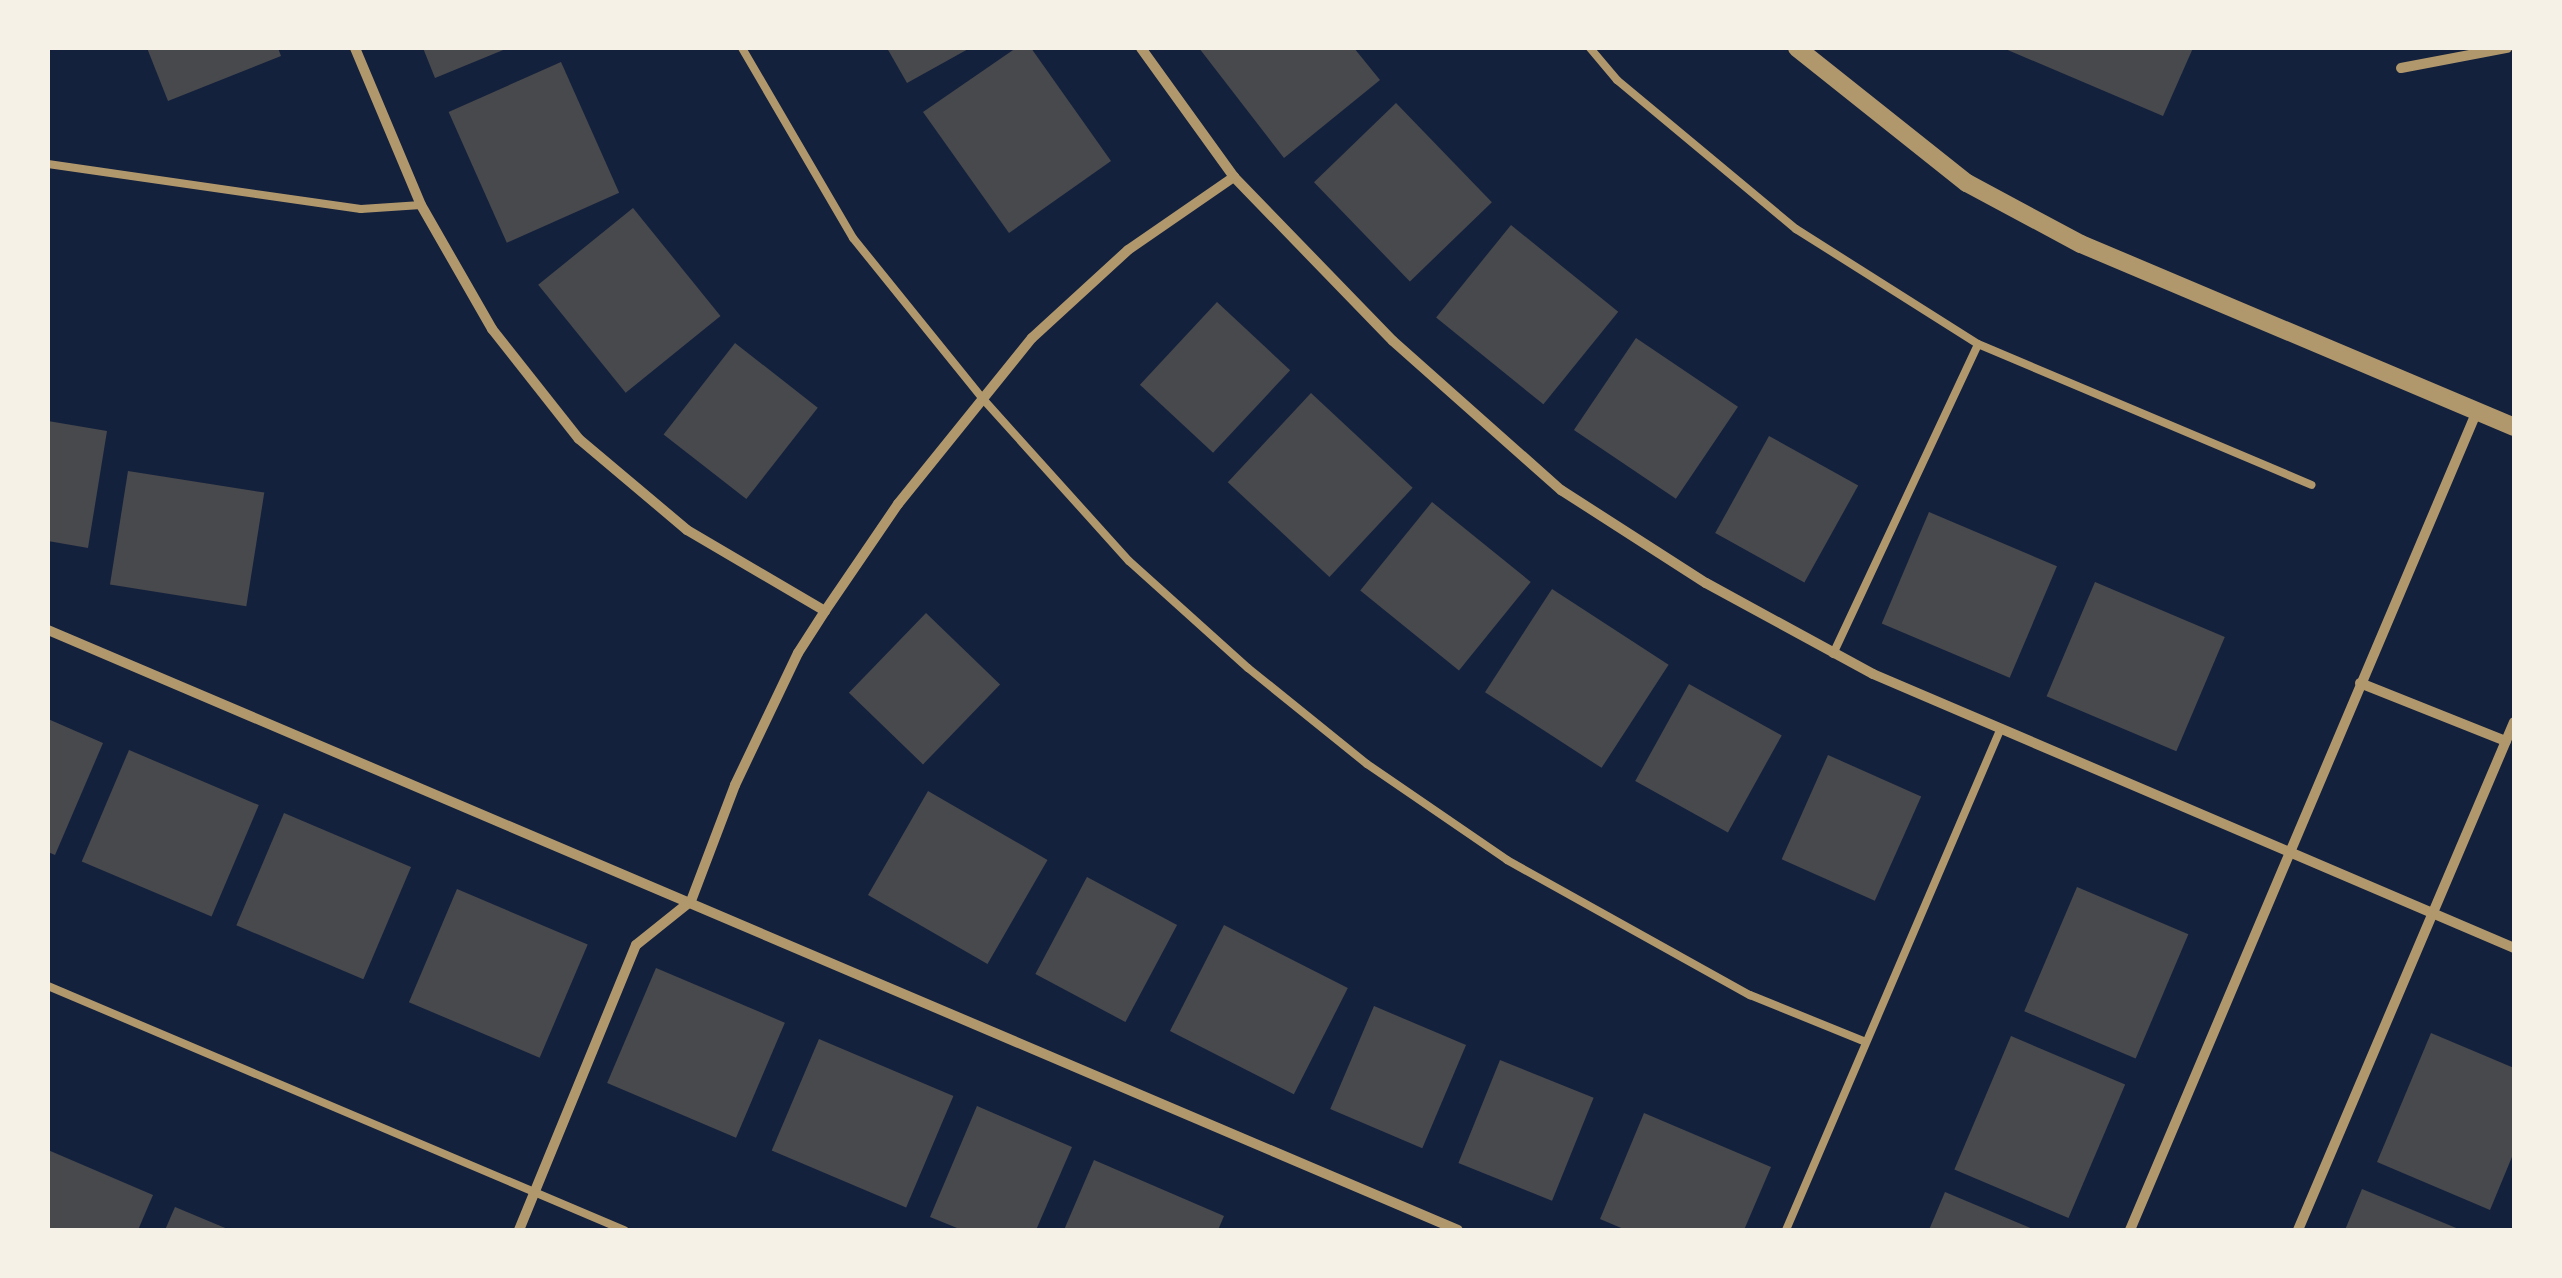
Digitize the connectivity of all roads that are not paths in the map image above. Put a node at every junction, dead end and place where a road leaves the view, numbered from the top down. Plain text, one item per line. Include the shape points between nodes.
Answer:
1 (355, 48) edge
2 (742, 48) edge
3 (1141, 48) edge
4 (1590, 48) edge
5 (1797, 48) edge
6 (2507, 48) edge
7 (2401, 68) dead end
8 (48, 164) edge
9 (1234, 177) junction
10 (421, 205) junction
11 (1978, 344) junction
12 (983, 399) junction
13 (2477, 411) junction
14 (2514, 427) edge
15 (2311, 485) dead end
16 (826, 611) junction
17 (48, 630) edge
18 (1834, 654) junction
19 (2360, 684) junction
20 (2514, 722) edge
21 (2001, 728) junction
22 (2506, 742) junction
23 (2290, 852) junction
24 (691, 901) junction
25 (2433, 913) junction
26 (2514, 948) edge
27 (48, 986) edge
28 (1866, 1042) junction
29 (535, 1193) junction
30 (519, 1230) edge
31 (624, 1230) edge
32 (1458, 1230) edge
33 (1786, 1230) edge
34 (2130, 1230) edge
35 (2298, 1230) edge

1 - 10 street
2 - 12 lane via 853,238
3 - 9 street
4 - 11 lane via 1617,80 1796,229
5 - 13 street via 1967,183 2081,244
6 - 7 street
8 - 10 lane via 360,209
9 - 12 street via 1128,250 1032,338
9 - 18 street via 1393,342 1561,490
10 - 16 street via 492,329 579,439 687,530
11 - 15 lane
11 - 18 lane
12 - 16 street via 898,504
12 - 28 lane via 1129,561 1367,764 1507,860 1628,928 1750,995
13 - 14 street
13 - 19 street
16 - 24 street via 798,653 735,785
17 - 24 street
18 - 21 street
19 - 22 street
19 - 23 street
20 - 22 street
21 - 23 street
21 - 28 lane
22 - 25 street
23 - 25 street
23 - 34 street
24 - 29 street via 636,945
24 - 32 street
25 - 26 street
25 - 35 street
27 - 29 lane
28 - 33 lane
29 - 30 street
29 - 31 lane

